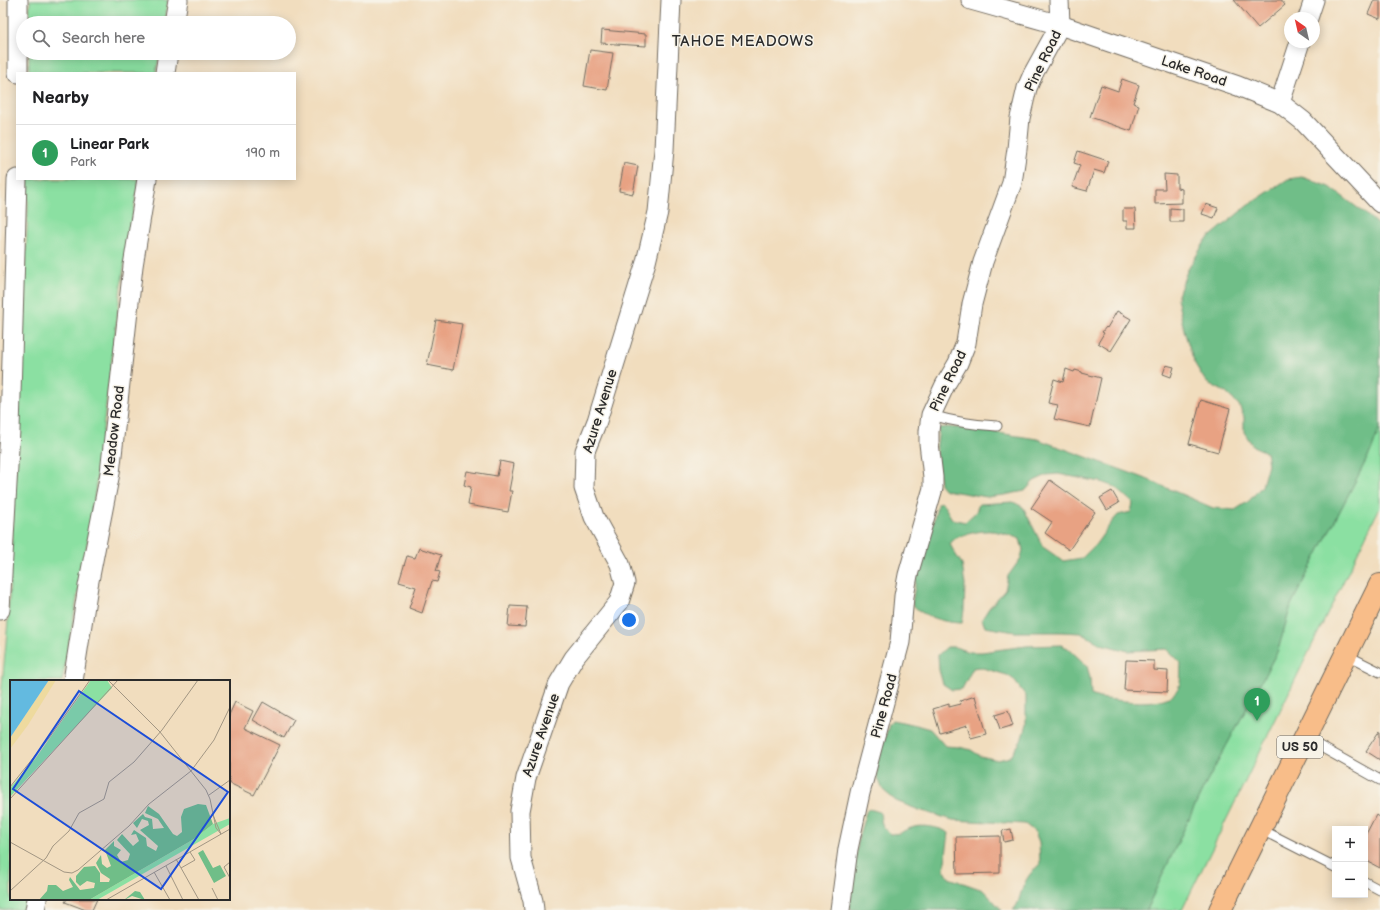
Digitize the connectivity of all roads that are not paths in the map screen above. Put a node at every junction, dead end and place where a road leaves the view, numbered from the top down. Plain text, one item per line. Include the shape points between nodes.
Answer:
1 (18, 0) edge
2 (178, 0) edge
3 (671, 0) edge
4 (971, 0) edge
5 (1059, 0) edge
6 (1314, 0) edge
7 (1310, 12) edge
8 (18, 16) edge
9 (175, 16) edge
10 (1060, 25) junction
11 (1298, 48) edge
12 (18, 60) edge
13 (167, 60) edge
14 (18, 72) edge
15 (165, 72) edge
16 (1280, 103) junction
17 (17, 180) edge
18 (147, 180) edge
19 (1380, 203) edge
20 (931, 414) junction
21 (997, 426) dead end
22 (1380, 585) edge
23 (0, 610) edge
24 (1346, 655) junction
25 (1380, 672) edge
26 (72, 680) edge
27 (1305, 738) junction
28 (1380, 780) edge
29 (1260, 829) junction
30 (1332, 865) edge
31 (1368, 884) edge
32 (1380, 890) edge
33 (38, 900) edge
34 (35, 910) edge
35 (534, 910) edge
36 (840, 910) edge
37 (1220, 910) edge

1 - 8 street
2 - 9 street
3 - 35 street, Azure Avenue via 658,212 646,262 597,421 585,451 584,488 594,517 620,564 625,583 619,602 574,658 559,683 526,778 520,811 521,858
4 - 10 street, Lake Road
5 - 10 street, Pine Road
6 - 7 street
10 - 16 street, Lake Road
10 - 20 street, Pine Road via 1028,88 1020,118 1012,183 983,262 972,304 966,343
11 - 16 street
12 - 14 street
13 - 15 street
16 - 19 street, Lake Road via 1303,121
17 - 23 street via 10,430
18 - 26 street, Meadow Road via 133,266 110,473
20 - 21 lane via 954,422
20 - 36 street, Pine Road via 929,442 933,488 908,575 900,642 860,793 848,849
22 - 24 highway, US 50
24 - 25 lane
24 - 27 highway, US 50
27 - 28 lane
27 - 29 highway, US 50
29 - 30 lane
29 - 37 highway, US 50
31 - 32 lane
33 - 34 street

